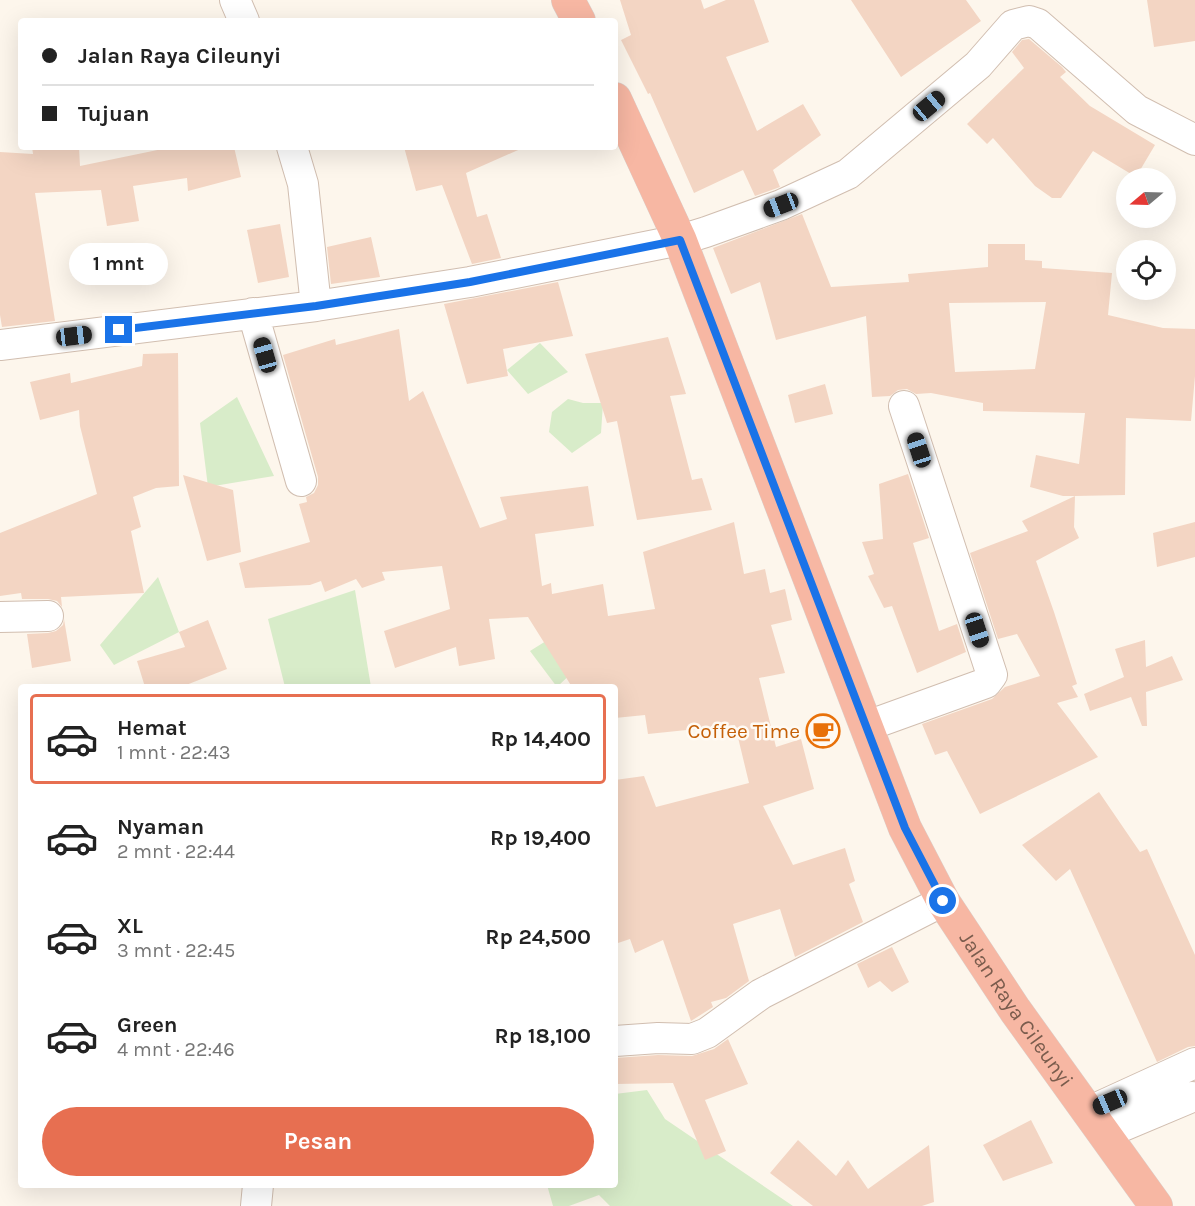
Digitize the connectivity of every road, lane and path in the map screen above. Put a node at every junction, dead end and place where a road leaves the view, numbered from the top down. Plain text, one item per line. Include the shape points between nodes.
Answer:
1 (235, 0) edge
2 (568, 0) edge
3 (243, 18) edge
4 (577, 18) edge
5 (618, 106) edge
6 (1195, 140) edge
7 (293, 150) edge
8 (680, 240) junction
9 (316, 306) junction
10 (254, 313) junction
11 (0, 345) edge
12 (904, 406) dead end
13 (301, 481) dead end
14 (48, 616) dead end
15 (0, 617) edge
16 (867, 726) junction
17 (943, 901) junction
18 (618, 1041) edge
19 (1195, 1063) edge
20 (1192, 1097) dead end
21 (1096, 1123) junction
22 (258, 1188) edge
23 (256, 1206) edge
24 (1155, 1206) edge

1 - 3 street
2 - 4 highway
5 - 8 highway, Jalan Raya Cileunyi
6 - 8 street via 1137,110 1038,24 1029,21 1013,25 978,65 848,174 781,205
7 - 9 street via 303,184
8 - 9 street via 470,282
8 - 16 highway, Jalan Raya Cileunyi
9 - 10 street
10 - 11 street
10 - 13 street
12 - 16 street via 992,675 986,683
14 - 15 street
16 - 17 highway, Jalan Raya Cileunyi via 905,828
17 - 18 street via 761,994 693,1039
17 - 21 highway, Jalan Raya Cileunyi
19 - 21 street
20 - 21 street
21 - 24 highway, Jalan Raya Cileunyi
22 - 23 street

